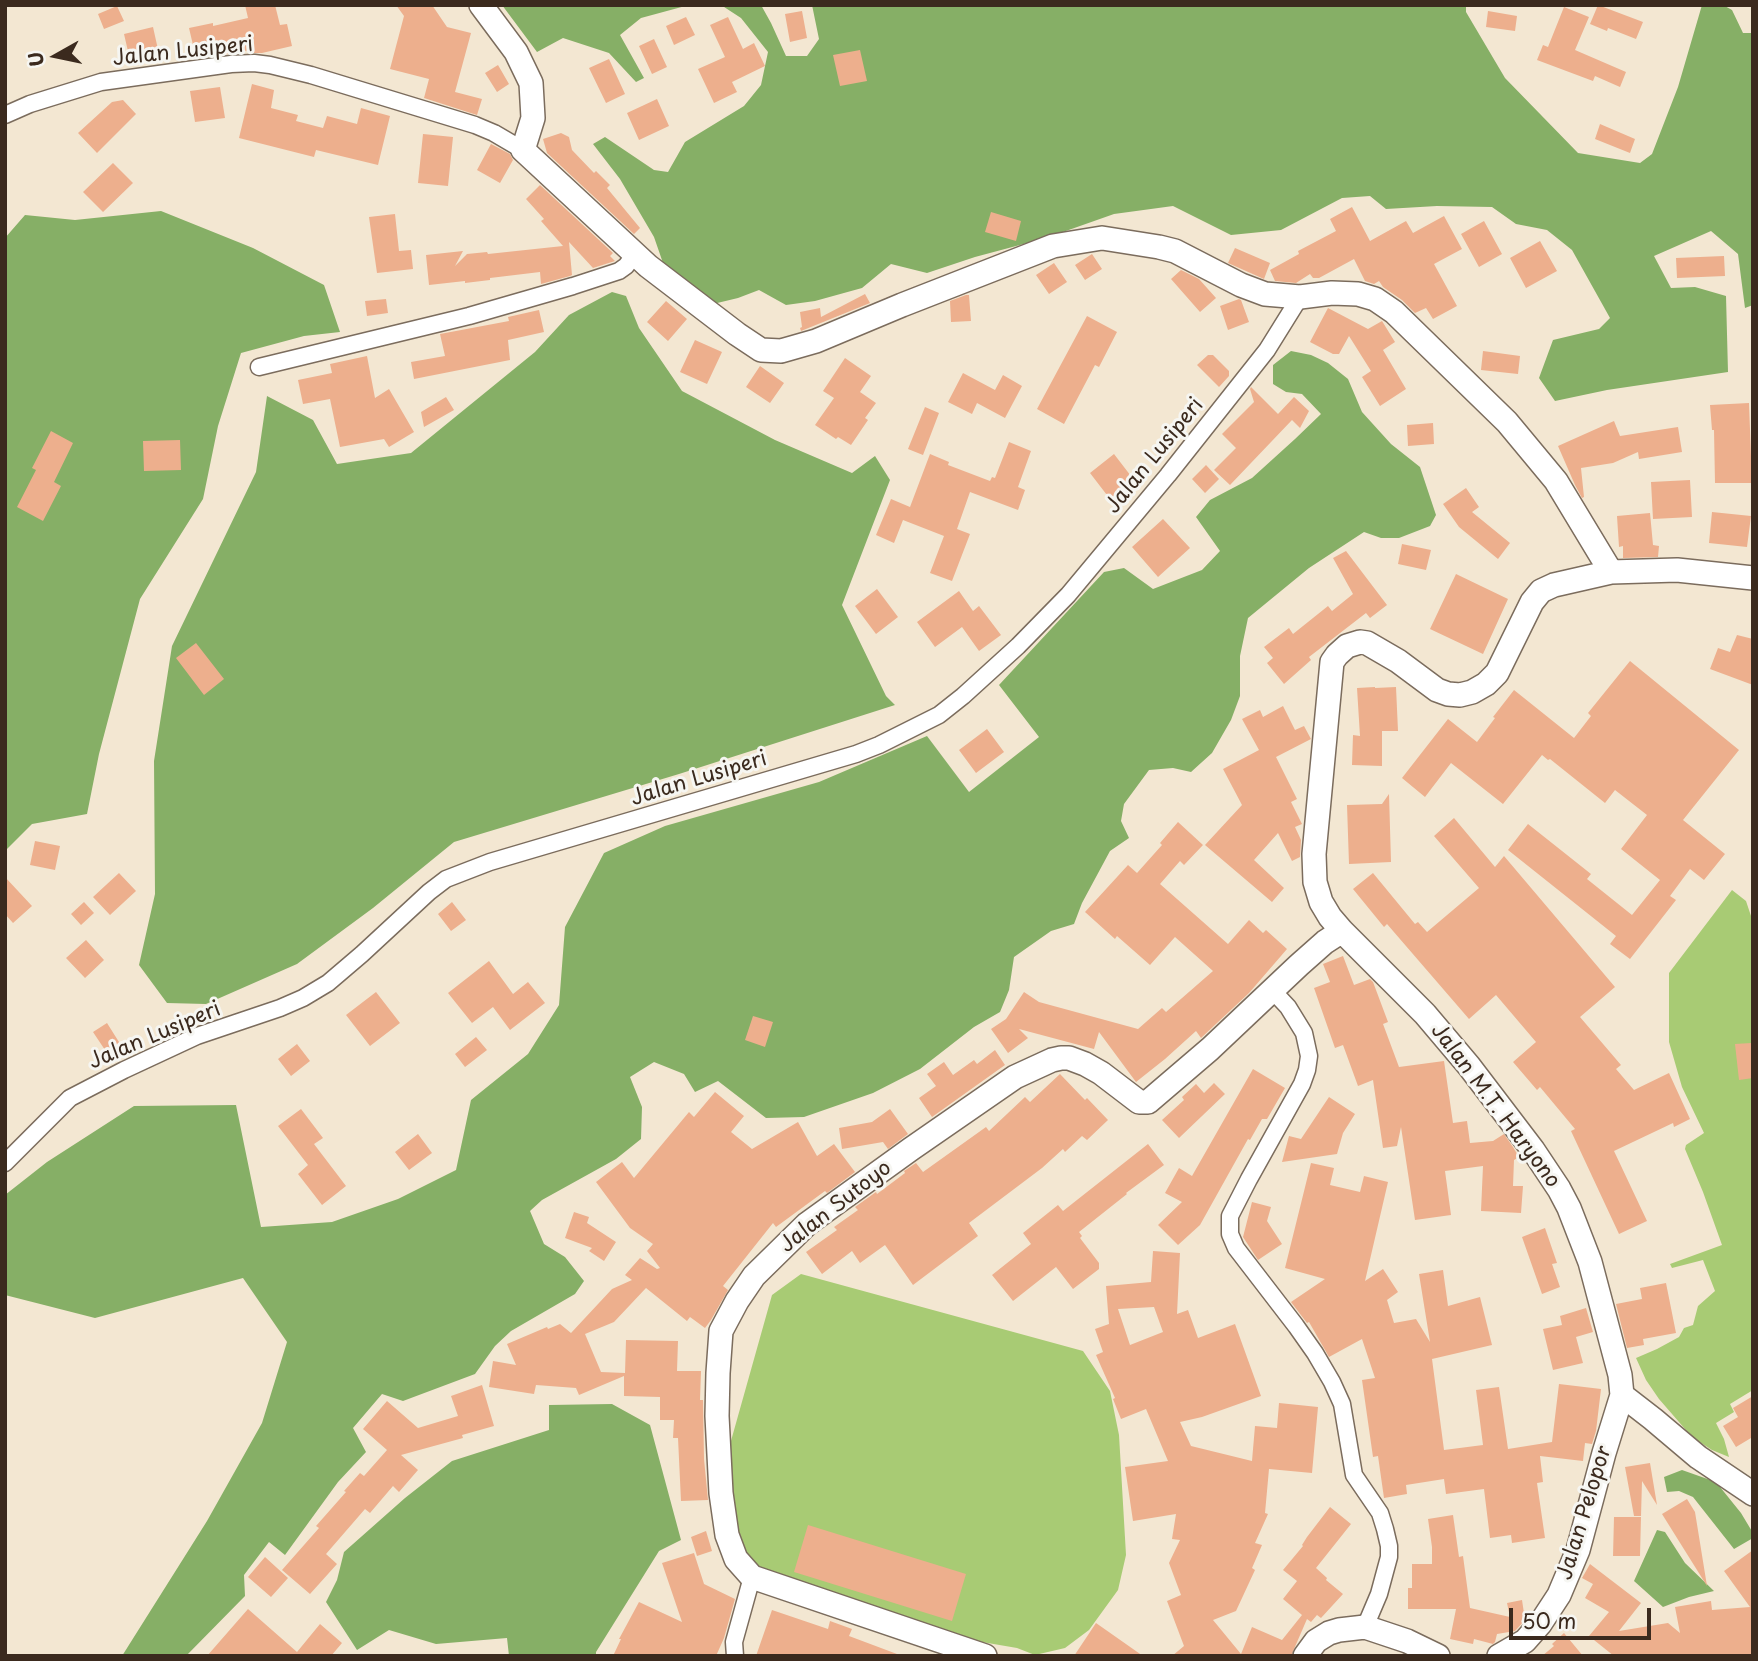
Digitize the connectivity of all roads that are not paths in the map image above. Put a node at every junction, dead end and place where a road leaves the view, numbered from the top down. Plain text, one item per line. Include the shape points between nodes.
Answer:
1 (481, 5) edge
2 (5, 115) edge
3 (523, 150) junction
4 (635, 254) junction
5 (1300, 297) junction
6 (259, 367) dead end
7 (1611, 572) junction
8 (1753, 578) edge
9 (1342, 932) junction
10 (1273, 991) junction
11 (5, 1163) edge
12 (1622, 1395) junction
13 (1753, 1494) edge
14 (752, 1577) junction
15 (1365, 1627) junction
16 (735, 1656) edge
17 (985, 1656) edge
18 (1304, 1656) edge
19 (1438, 1656) edge
20 (1499, 1656) edge

1 - 3 main road via 516,52 531,83 533,118
2 - 3 street, Jalan Lusiperi via 101,82 254,63 311,75 475,125
3 - 4 main road
4 - 5 main road via 737,334 770,352 816,341 1053,246 1102,238 1175,251 1265,294
4 - 6 street via 618,271 573,286
5 - 7 main road via 1358,294 1394,312 1507,422 1539,460
5 - 11 street, Jalan Lusiperi via 1259,361 1068,595 939,716 856,754 446,879 328,983 280,1008 197,1036 70,1098
7 - 8 main road via 1678,570
7 - 9 main road, Jalan M.T. Haryono via 1541,591 1524,615 1497,673 1472,692 1460,695 1437,690 1367,643 1347,646 1337,655 1330,679 1314,854 1321,902
9 - 10 main road, Jalan Sutoyo
9 - 12 main road, Jalan M.T. Haryono via 1425,1014 1469,1066 1559,1189 1590,1262
10 - 14 main road, Jalan Sutoyo via 1144,1103 1101,1073 1069,1058 1027,1070 807,1224 754,1276 721,1331 717,1416 727,1535 736,1559
10 - 15 street via 1304,1033 1307,1070 1230,1216 1230,1234 1332,1382 1342,1404 1354,1475 1380,1513 1389,1557
12 - 13 main road via 1698,1457
12 - 20 main road, Jalan Pelopor via 1578,1549 1559,1595 1525,1641
14 - 16 street via 734,1642
14 - 17 main road
15 - 18 main road via 1329,1633 1316,1640
15 - 19 main road

